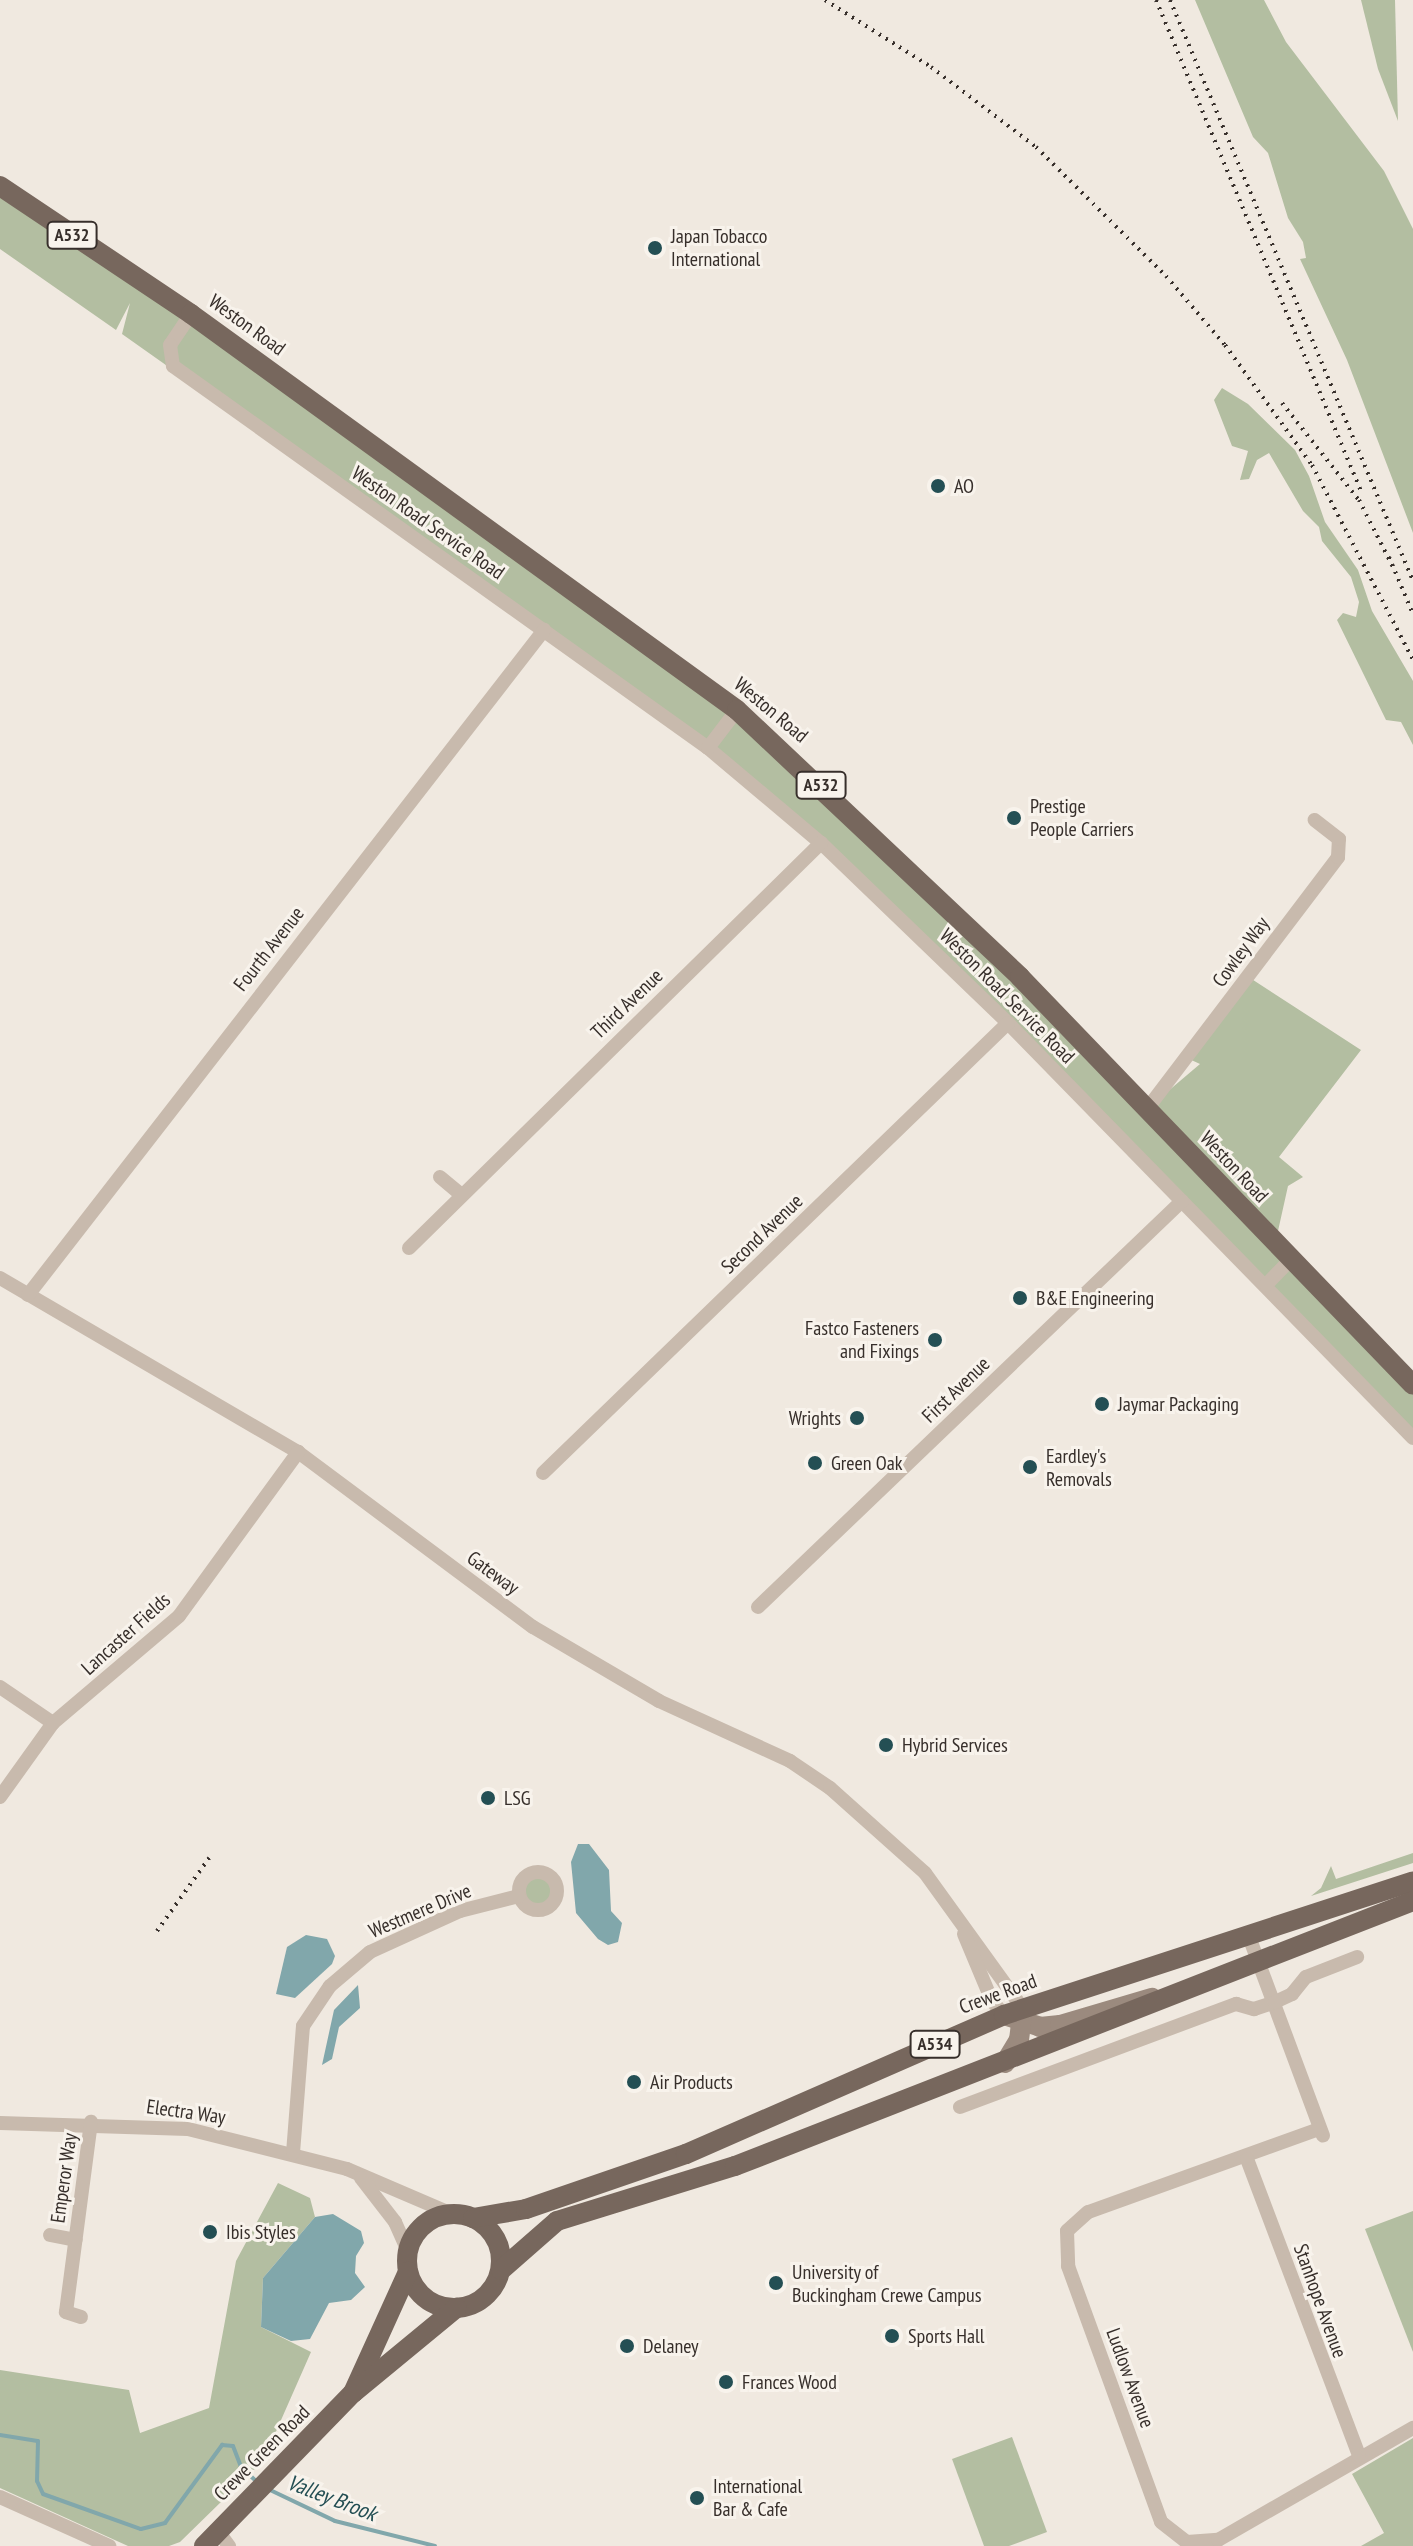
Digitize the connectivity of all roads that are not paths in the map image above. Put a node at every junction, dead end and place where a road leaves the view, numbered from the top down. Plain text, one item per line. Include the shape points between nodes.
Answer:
1 (0, 186) edge
2 (191, 314) junction
3 (544, 630) junction
4 (737, 710) junction
5 (708, 748) junction
6 (1315, 820) dead end
7 (821, 843) junction
8 (1008, 1023) junction
9 (1147, 1109) junction
10 (440, 1177) dead end
11 (460, 1194) junction
12 (1182, 1201) junction
13 (409, 1248) dead end
14 (1289, 1261) junction
15 (0, 1278) edge
16 (1266, 1285) junction
17 (28, 1295) junction
18 (1413, 1385) edge
19 (1413, 1438) edge
20 (298, 1452) junction
21 (543, 1473) dead end
22 (758, 1607) dead end
23 (0, 1687) edge
24 (53, 1723) junction
25 (0, 1797) edge
26 (1413, 1881) edge
27 (519, 1896) dead end
28 (1413, 1901) edge
29 (952, 1908) junction
30 (1248, 1934) junction
31 (1357, 1957) dead end
32 (1259, 1962) junction
33 (1191, 1990) junction
34 (1275, 2002) junction
35 (1017, 2015) junction
36 (1005, 2063) junction
37 (960, 2107) dead end
38 (91, 2122) junction
39 (0, 2123) edge
40 (293, 2153) junction
41 (1247, 2159) junction
42 (361, 2178) junction
43 (452, 2214) junction
44 (473, 2218) junction
45 (50, 2235) dead end
46 (76, 2240) junction
47 (408, 2261) junction
48 (501, 2270) junction
49 (456, 2308) junction
50 (81, 2317) dead end
51 (353, 2393) junction
52 (1413, 2428) edge
53 (1359, 2456) junction
54 (0, 2497) edge
55 (217, 2541) edge
56 (109, 2546) edge

1 - 2 main road, Weston Road / A532
2 - 3 street, Weston Road Service Road via 170,345 173,366
2 - 4 main road, Weston Road / A532
3 - 5 street, Weston Road Service Road
3 - 17 street, Fourth Avenue
4 - 5 street
4 - 9 main road, Weston Road / A532 via 1008,966
5 - 7 street, Weston Road Service Road
6 - 9 street, Cowley Way via 1339,839 1338,857
7 - 8 street, Weston Road Service Road
7 - 11 street, Third Avenue
8 - 12 street, Weston Road Service Road
8 - 21 street, Second Avenue
9 - 14 main road, Weston Road / A532
10 - 11 street
11 - 13 street, Third Avenue
12 - 16 street, Weston Road Service Road
12 - 22 street, First Avenue
14 - 16 street
14 - 18 main road, Weston Road / A532
15 - 17 street, Gateway
16 - 19 street, Weston Road Service Road
17 - 20 street, Gateway
20 - 24 street, Lancaster Fields via 179,1616
20 - 29 street, Gateway via 533,1627 646,1694 790,1761 830,1788 891,1839
23 - 24 street
24 - 25 street, Lancaster Fields
26 - 30 main road, Crewe Road / A534
27 - 40 street, Westmere Drive via 460,1911 370,1952 330,1986 303,2026
28 - 32 main road, A534
29 - 35 street, Gateway
29 - 35 street, Gateway via 992,2001
30 - 32 street, Ludlow Avenue
30 - 35 main road, Crewe Road / A534
31 - 34 street via 1306,1977 1292,1994
32 - 33 main road, A534
32 - 34 street, Ludlow Avenue
33 - 35 street via 1120,2003 1060,2025
33 - 36 main road, A534
34 - 37 street via 1254,2009 1236,2004
34 - 41 street, Ludlow Avenue via 1321,2132
35 - 36 street
35 - 44 main road, Crewe Road / A534 via 686,2154 539,2206
36 - 48 main road, A534 via 735,2166 557,2221
38 - 39 street, Electra Way
38 - 40 street, Electra Way via 188,2129
38 - 46 street, Emperor Way
40 - 42 street, Electra Way
41 - 53 street, Stanhope Avenue
41 - 53 street, Ludlow Avenue via 1088,2212 1067,2231 1068,2266 1161,2522 1187,2542 1218,2540
42 - 43 street, Electra Way
42 - 47 street via 395,2222
43 - 44 main road, A534
43 - 47 main road, A534 via 421,2227
44 - 48 main road via 493,2236
45 - 46 street, Emperor Way
46 - 50 street, Emperor Way via 66,2312
47 - 49 main road via 423,2298
47 - 51 main road, Crewe Green Road / A534 via 384,2335
48 - 49 main road, A534 via 484,2296
49 - 51 main road, Crewe Green Road / A534
51 - 55 main road, Crewe Green Road / A534
52 - 53 street, Ludlow Avenue
54 - 56 street

